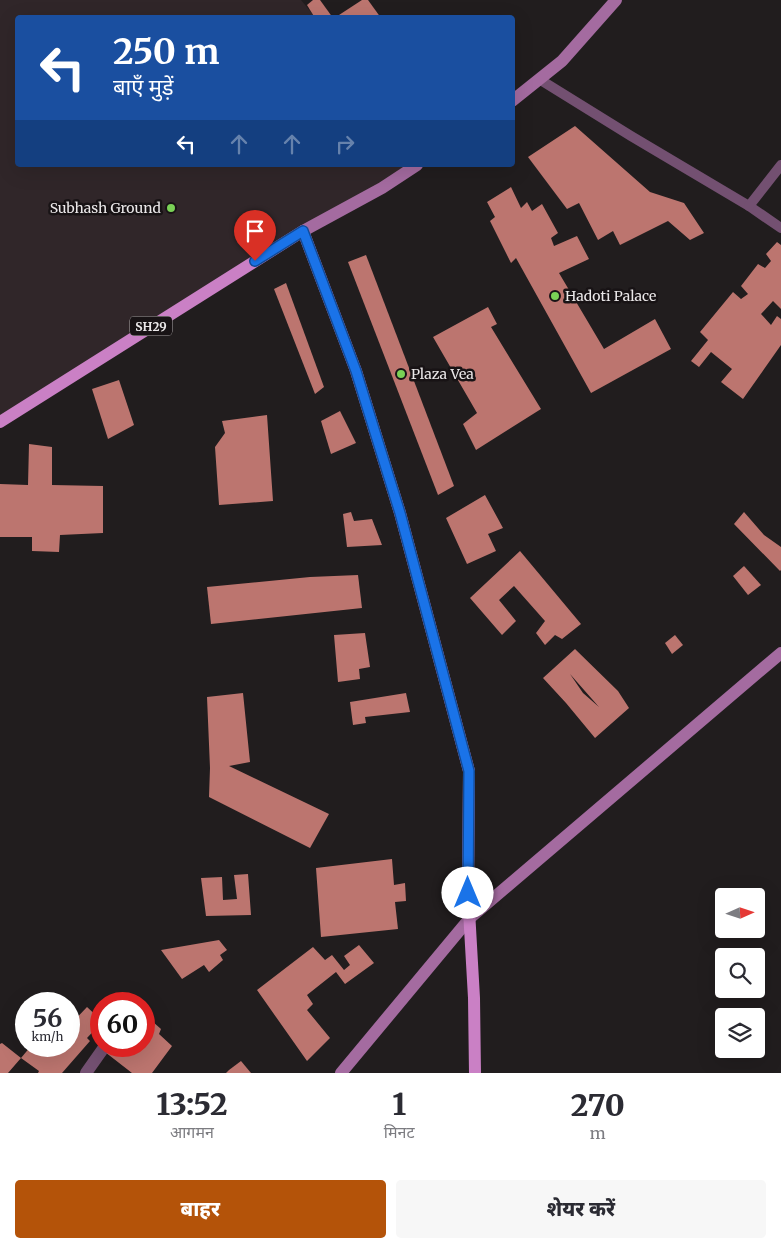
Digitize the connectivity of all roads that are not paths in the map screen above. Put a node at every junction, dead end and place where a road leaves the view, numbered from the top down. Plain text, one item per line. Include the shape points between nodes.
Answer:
1 (616, 0) edge
2 (539, 79) junction
3 (515, 98) edge
4 (781, 165) edge
5 (414, 167) edge
6 (748, 206) junction
7 (781, 228) edge
8 (303, 231) junction
9 (0, 422) edge
10 (781, 653) edge
11 (470, 918) junction
12 (97, 1057) edge
13 (86, 1073) edge
14 (341, 1073) edge
15 (475, 1073) edge

1 - 2 street via 562,61
2 - 3 street
2 - 6 lane
4 - 6 lane
5 - 8 street
6 - 7 lane
8 - 9 main road, SH29
8 - 11 main road via 356,371 400,513 469,771
10 - 11 street
11 - 14 street
11 - 15 main road
12 - 13 street

